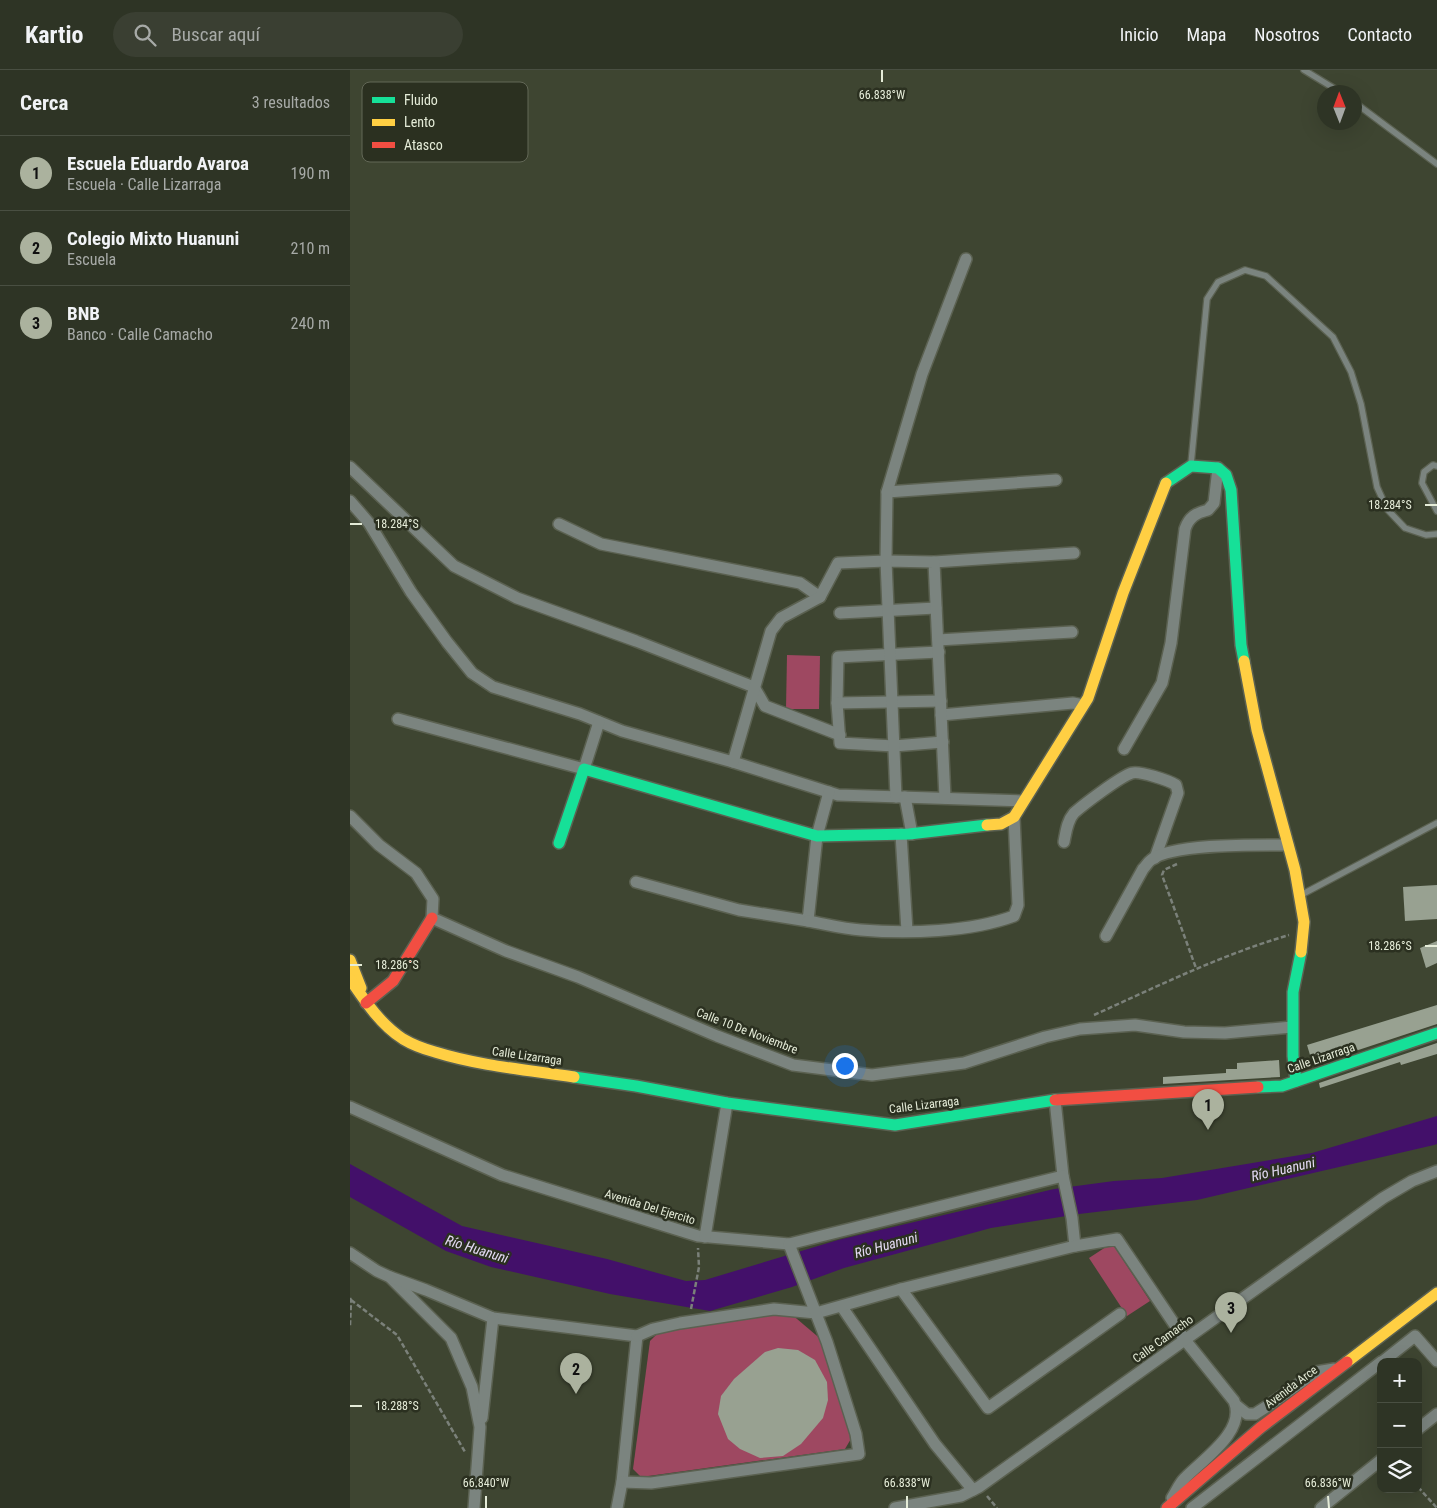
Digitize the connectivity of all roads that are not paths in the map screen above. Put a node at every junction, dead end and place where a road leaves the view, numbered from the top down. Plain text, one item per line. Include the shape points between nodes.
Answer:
1 (1304, 70) edge
2 (1329, 85) edge
3 (1362, 108) edge
4 (1437, 164) edge
5 (966, 258) dead end
6 (1191, 466) junction
7 (1437, 466) edge
8 (350, 467) edge
9 (1218, 468) junction
10 (1056, 480) dead end
11 (886, 492) junction
12 (350, 501) edge
13 (1437, 511) edge
14 (559, 524) dead end
15 (1437, 534) edge
16 (1074, 553) dead end
17 (886, 561) junction
18 (934, 562) junction
19 (820, 597) junction
20 (936, 608) junction
21 (889, 611) junction
22 (840, 613) dead end
23 (1072, 632) dead end
24 (938, 640) junction
25 (939, 652) junction
26 (890, 654) junction
27 (754, 687) junction
28 (941, 701) junction
29 (892, 702) junction
30 (837, 703) junction
31 (1083, 705) junction
32 (941, 715) junction
33 (398, 719) dead end
34 (599, 722) junction
35 (840, 735) junction
36 (943, 742) junction
37 (894, 746) junction
38 (1124, 749) dead end
39 (733, 762) junction
40 (584, 769) junction
41 (829, 792) junction
42 (901, 797) junction
43 (945, 798) junction
44 (1023, 801) junction
45 (350, 816) edge
46 (1014, 816) junction
47 (1437, 823) edge
48 (906, 834) junction
49 (817, 836) junction
50 (1064, 842) dead end
51 (559, 843) dead end
52 (1288, 845) junction
53 (1155, 858) junction
54 (636, 882) dead end
55 (1299, 896) junction
56 (432, 918) junction
57 (808, 921) junction
58 (907, 931) junction
59 (1106, 936) dead end
60 (350, 960) edge
61 (350, 979) edge
62 (366, 1003) junction
63 (1292, 1027) junction
64 (1437, 1033) edge
65 (1296, 1081) junction
66 (1055, 1100) junction
67 (726, 1103) junction
68 (350, 1107) edge
69 (1437, 1171) edge
70 (1064, 1180) junction
71 (702, 1237) junction
72 (1075, 1246) junction
73 (790, 1248) junction
74 (350, 1253) edge
75 (390, 1277) junction
76 (901, 1289) junction
77 (1437, 1293) edge
78 (842, 1307) junction
79 (816, 1313) junction
80 (1120, 1314) dead end
81 (493, 1318) junction
82 (637, 1336) junction
83 (1185, 1340) junction
84 (1386, 1358) edge
85 (1437, 1361) edge
86 (1377, 1365) edge
87 (1339, 1368) junction
88 (1237, 1406) junction
89 (1437, 1414) edge
90 (1422, 1426) edge
91 (480, 1428) junction
92 (1377, 1463) edge
93 (622, 1482) junction
94 (976, 1489) junction
95 (1169, 1507) edge
96 (474, 1508) edge
97 (617, 1508) edge
98 (896, 1508) edge
99 (1192, 1508) edge
100 (1321, 1508) edge

1 - 2 lane
3 - 4 lane
5 - 11 street via 922,374
6 - 9 street
6 - 15 lane via 1207,299 1218,282 1245,270 1266,276 1332,337 1352,372 1377,487 1387,508 1405,528
6 - 31 street via 1167,481
7 - 13 lane via 1433,465 1424,472 1422,483
8 - 27 street via 454,566 517,598
9 - 38 street via 1214,503 1208,510 1197,512 1185,529 1171,643 1162,683
9 - 52 street via 1226,475 1231,490 1241,644 1258,730
10 - 11 street
11 - 17 street
12 - 34 street via 369,523 416,599 472,673 493,687
14 - 19 street via 601,544 800,583
16 - 18 street
17 - 18 street
17 - 19 street via 838,563
17 - 21 street
18 - 20 street
19 - 27 street via 782,618 771,631
20 - 21 street
20 - 24 street
21 - 22 street
21 - 26 street
23 - 24 street
24 - 25 street
25 - 26 street
25 - 28 street
26 - 29 street
26 - 30 street via 838,657
27 - 35 street via 765,706
27 - 39 street
28 - 29 street
28 - 32 street
29 - 30 street
29 - 37 street
30 - 35 street
31 - 32 street via 1073,703
31 - 44 street
32 - 36 street
33 - 40 street
34 - 39 street
34 - 40 street
35 - 37 street via 840,743
36 - 37 street
36 - 43 street
37 - 42 street
39 - 41 street
40 - 49 street
40 - 51 street
41 - 42 street
41 - 49 street
42 - 43 street
42 - 48 street
43 - 44 street
44 - 46 street
45 - 56 street via 379,845 416,873 433,899
46 - 48 street via 1001,824
46 - 58 street via 1018,905 1014,916 995,923
47 - 55 lane
48 - 49 street
48 - 58 street
49 - 57 street
50 - 53 street via 1067,826 1074,814 1119,779 1133,773 1169,780 1176,785 1178,792
52 - 53 street via 1192,848 1167,852
52 - 55 street
53 - 59 street via 1143,869
54 - 57 street via 739,910
55 - 63 street via 1304,922 1293,992
56 - 62 street via 393,981
56 - 63 street, Calle 10 De Noviembre via 506,951 793,1065 872,1075 964,1063 1080,1029 1134,1025 1184,1032 1225,1033
57 - 58 street via 860,930
60 - 62 street
61 - 62 street
62 - 67 street, Calle Lizarraga via 403,1039 460,1060
63 - 65 street
64 - 65 street, Calle Lizarraga
65 - 66 street, Calle Lizarraga via 1282,1086
66 - 67 street, Calle Lizarraga via 895,1125
66 - 70 street
67 - 71 street
68 - 71 street, Avenida Del Ejercito via 502,1175
69 - 83 street, Calle Camacho via 1383,1198
70 - 72 street
70 - 73 street, Avenida Del Ejercito
71 - 73 street, Avenida Del Ejercito
72 - 76 street
72 - 83 street via 1117,1239
73 - 79 street
74 - 75 street
75 - 81 street
75 - 91 street via 451,1338 472,1387
76 - 78 street
76 - 80 street via 988,1408
77 - 87 street, Avenida Arce
78 - 79 street
78 - 94 street via 935,1444
79 - 82 street via 774,1310 680,1323
79 - 93 street via 856,1434 859,1454 651,1483
81 - 82 street
81 - 91 street
82 - 93 street
83 - 88 street
83 - 94 street, Calle Camacho
84 - 85 street via 1415,1336
86 - 99 street
87 - 88 street via 1316,1372 1255,1414 1247,1414
87 - 95 street, Avenida Arce via 1260,1428
88 - 95 street via 1233,1428 1227,1438 1183,1480
89 - 90 street
91 - 96 street
92 - 100 street
93 - 97 street
94 - 98 street, Calle Camacho via 961,1496

